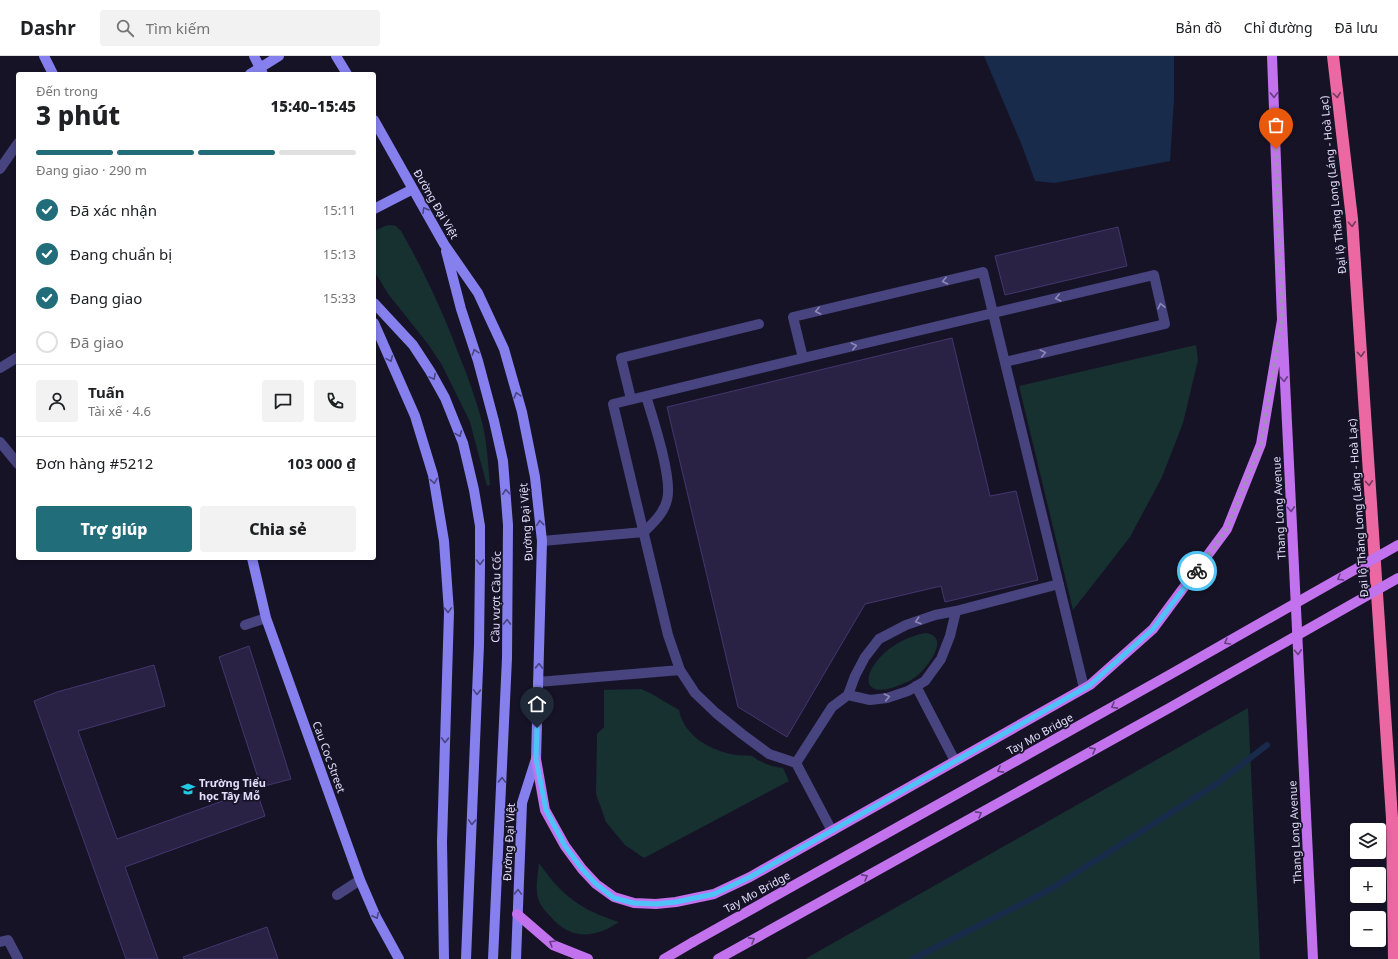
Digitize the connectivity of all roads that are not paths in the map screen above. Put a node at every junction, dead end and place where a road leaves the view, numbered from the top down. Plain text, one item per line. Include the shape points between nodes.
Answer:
1 (44, 56) edge
2 (254, 56) edge
3 (279, 56) edge
4 (336, 56) edge
5 (1272, 56) edge
6 (1333, 56) edge
7 (262, 71) edge
8 (53, 72) edge
9 (346, 72) edge
10 (376, 124) edge
11 (16, 146) edge
12 (0, 169) edge
13 (413, 189) junction
14 (376, 208) edge
15 (444, 244) junction
16 (376, 305) edge
17 (993, 313) junction
18 (1282, 320) junction
19 (759, 324) dead end
20 (376, 328) edge
21 (16, 358) edge
22 (802, 358) junction
23 (1005, 362) junction
24 (0, 368) edge
25 (646, 396) junction
26 (631, 399) junction
27 (0, 442) edge
28 (16, 462) edge
29 (644, 532) junction
30 (542, 541) junction
31 (1398, 545) edge
32 (252, 560) edge
33 (1398, 578) edge
34 (1059, 584) junction
35 (956, 611) junction
36 (266, 618) junction
37 (245, 625) dead end
38 (680, 670) junction
39 (538, 682) junction
40 (916, 686) junction
41 (1084, 688) junction
42 (848, 695) junction
43 (536, 759) junction
44 (955, 761) junction
45 (796, 763) junction
46 (832, 831) junction
47 (360, 880) junction
48 (337, 895) dead end
49 (517, 914) junction
50 (0, 942) edge
51 (18, 959) edge
52 (399, 959) edge
53 (444, 959) edge
54 (466, 959) edge
55 (493, 959) edge
56 (516, 959) edge
57 (588, 959) edge
58 (664, 959) edge
59 (718, 959) edge
60 (1313, 959) edge
61 (1394, 959) edge

1 - 8 street
2 - 7 street
3 - 7 street
4 - 9 street
5 -> 18 main road, Thang Long Avenue
6 -> 61 highway, Đại lộ Thăng Long (Láng - Hoà Lạc) via 1352,219 1392,818
10 - 13 street, Đường Đại Việt
11 - 12 street
13 - 14 street
15 -> 13 street, Đường Đại Việt
30 -> 15 street, Đường Đại Việt via 535,478 522,412 504,349 478,293
55 -> 15 street, Cầu vượt Cầu Cốc via 507,658 508,525 503,461 486,389
16 -> 54 street, Cầu vượt Cầu Cốc via 413,345 445,398 463,443 480,526 479,645
22 -> 17 street
17 -> 22 street via 983,272 793,317
17 - 23 street
23 -> 17 street via 1165,324 1154,275
18 - 41 main road via 1261,444 1227,529 1153,629
18 -> 60 main road, Thang Long Avenue
19 - 26 street via 621,358
20 -> 53 street via 415,416 433,475 444,541 449,612 442,842
21 - 24 street
22 - 25 street
23 - 34 street
25 - 26 street
25 - 29 street via 669,480 667,500 658,517
26 - 29 street via 613,404
27 - 28 street
29 - 30 street
29 - 38 street via 668,635
39 -> 30 street, Đường Đại Việt
31 -> 58 main road, Tay Mo Bridge, bridge
32 - 36 street, Cau Coc Street
59 -> 33 main road, bridge
34 - 35 street
34 - 41 street
35 - 40 street via 941,658 925,681
35 -> 42 street via 906,625 879,639 865,657
36 - 37 street
36 - 47 street, Cau Coc Street
38 - 39 street
38 - 45 street via 695,693 742,734 769,754
39 - 43 street, Đường Đại Việt
42 -> 40 street via 870,700 887,698
40 - 44 street
41 - 44 main road
42 - 45 street via 832,707
43 - 46 main road via 546,810 565,846 596,884 614,898 634,903 656,904 714,894
49 -> 43 street, Đường Đại Việt via 522,803
44 - 46 main road
45 - 46 street
47 - 48 street
47 -> 52 street, Cau Coc Street via 376,917
49 - 56 street, Đường Đại Việt
57 -> 49 main road via 553,945
50 - 51 street via 8,940

